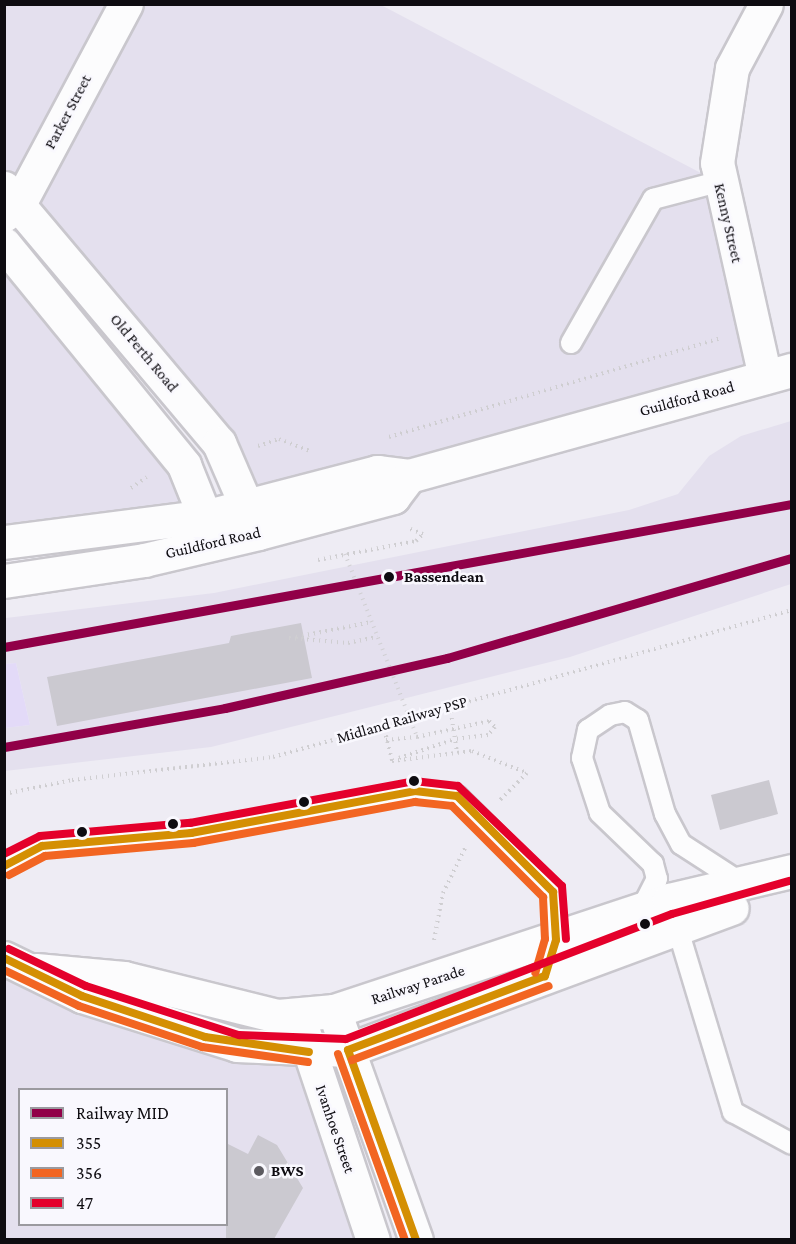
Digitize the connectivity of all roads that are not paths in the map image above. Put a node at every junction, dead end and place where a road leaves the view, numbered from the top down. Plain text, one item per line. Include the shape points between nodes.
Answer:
1 (126, 4) edge
2 (766, 4) edge
3 (718, 182) junction
4 (9, 202) edge
5 (4, 244) edge
6 (572, 343) dead end
7 (778, 373) edge
8 (252, 520) junction
9 (211, 529) junction
10 (4, 542) edge
11 (4, 581) edge
12 (4, 866) edge
13 (792, 871) edge
14 (745, 885) junction
15 (792, 891) edge
16 (662, 912) junction
17 (556, 940) junction
18 (4, 958) edge
19 (36, 970) junction
20 (545, 976) junction
21 (334, 1011) junction
22 (300, 1018) junction
23 (348, 1050) junction
24 (309, 1052) junction
25 (792, 1144) edge
26 (373, 1239) edge
27 (416, 1239) edge

1 - 4 main road, Parker Street
2 - 3 main road, Kenny Street via 732,68 719,134
3 - 6 lane via 653,199
3 - 7 main road, Kenny Street via 753,329
4 - 8 main road, Old Perth Road via 219,443
5 - 9 main road via 183,465
7 - 8 main road, Guildford Road via 409,476 393,496
8 - 9 main road, Guildford Road
9 - 10 main road, Guildford Road
9 - 11 main road, Guildford Road via 144,560
12 - 17 lane via 42,846 191,833 416,791 457,796 553,892
13 - 14 main road, Railway Parade
14 - 16 main road, Railway Parade
14 - 16 lane via 681,844 665,814 638,720 625,712 610,715 588,730 582,758 600,813 653,864
15 - 16 main road, Railway Parade
16 - 17 main road, Railway Parade
16 - 20 main road, Railway Parade
16 - 25 lane via 733,1112
17 - 20 lane
17 - 21 main road, Railway Parade
18 - 19 main road, Railway Parade
19 - 22 main road, Railway Parade via 124,978 209,1003
19 - 24 main road, Railway Parade via 82,996 204,1037
20 - 23 main road, Railway Parade
21 - 22 main road, Railway Parade
21 - 23 main road
22 - 24 main road, Ivanhoe Street
23 - 24 main road, Railway Parade
23 - 27 main road
24 - 26 main road, Ivanhoe Street

